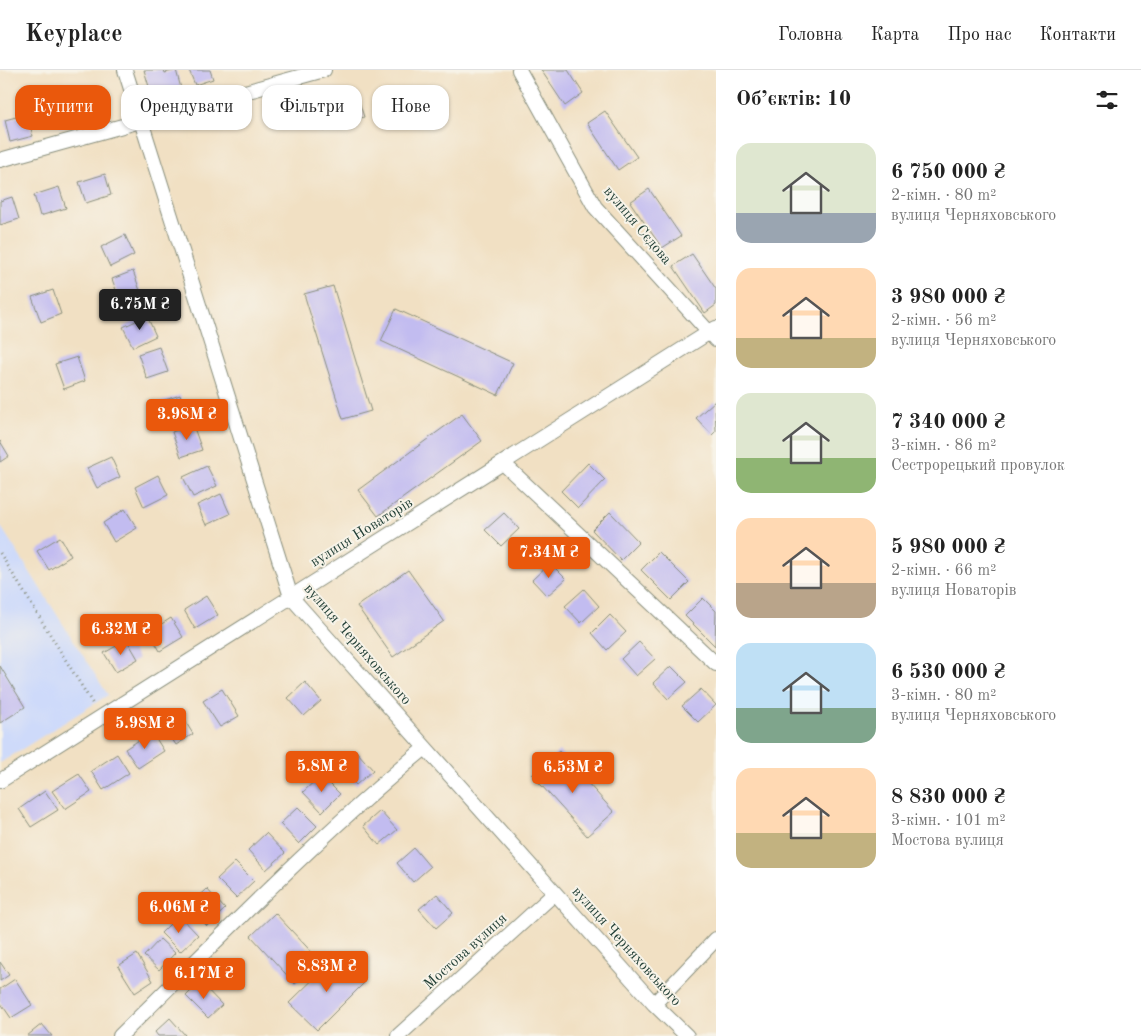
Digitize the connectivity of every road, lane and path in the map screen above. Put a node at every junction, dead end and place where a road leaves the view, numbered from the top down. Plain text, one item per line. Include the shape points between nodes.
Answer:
1 (125, 70) edge
2 (324, 70) edge
3 (519, 70) edge
4 (130, 85) edge
5 (252, 90) edge
6 (121, 127) edge
7 (144, 130) edge
8 (0, 160) edge
9 (713, 334) edge
10 (503, 463) junction
11 (0, 553) edge
12 (291, 597) junction
13 (716, 664) edge
14 (101, 718) junction
15 (425, 748) junction
16 (0, 781) edge
17 (555, 893) junction
18 (716, 939) edge
19 (654, 1004) junction
20 (120, 1036) edge
21 (398, 1036) edge
22 (687, 1036) edge

1 - 4 street, вулиця Черняховського
2 - 5 street
3 - 9 street, вулиця Сєдова via 596,207
6 - 8 street
7 - 12 street, вулиця Черняховського
9 - 10 street, вулиця Новаторів
10 - 12 street, вулиця Новаторів
10 - 13 street
11 - 14 path
12 - 14 street, вулиця Новаторів
12 - 15 street, вулиця Черняховського
14 - 16 street, вулиця Новаторів
15 - 17 street, вулиця Черняховського
15 - 20 street via 316,845
17 - 19 street, вулиця Черняховського
17 - 21 street, Мостова вулиця
18 - 19 street
19 - 22 street, вулиця Черняховського

